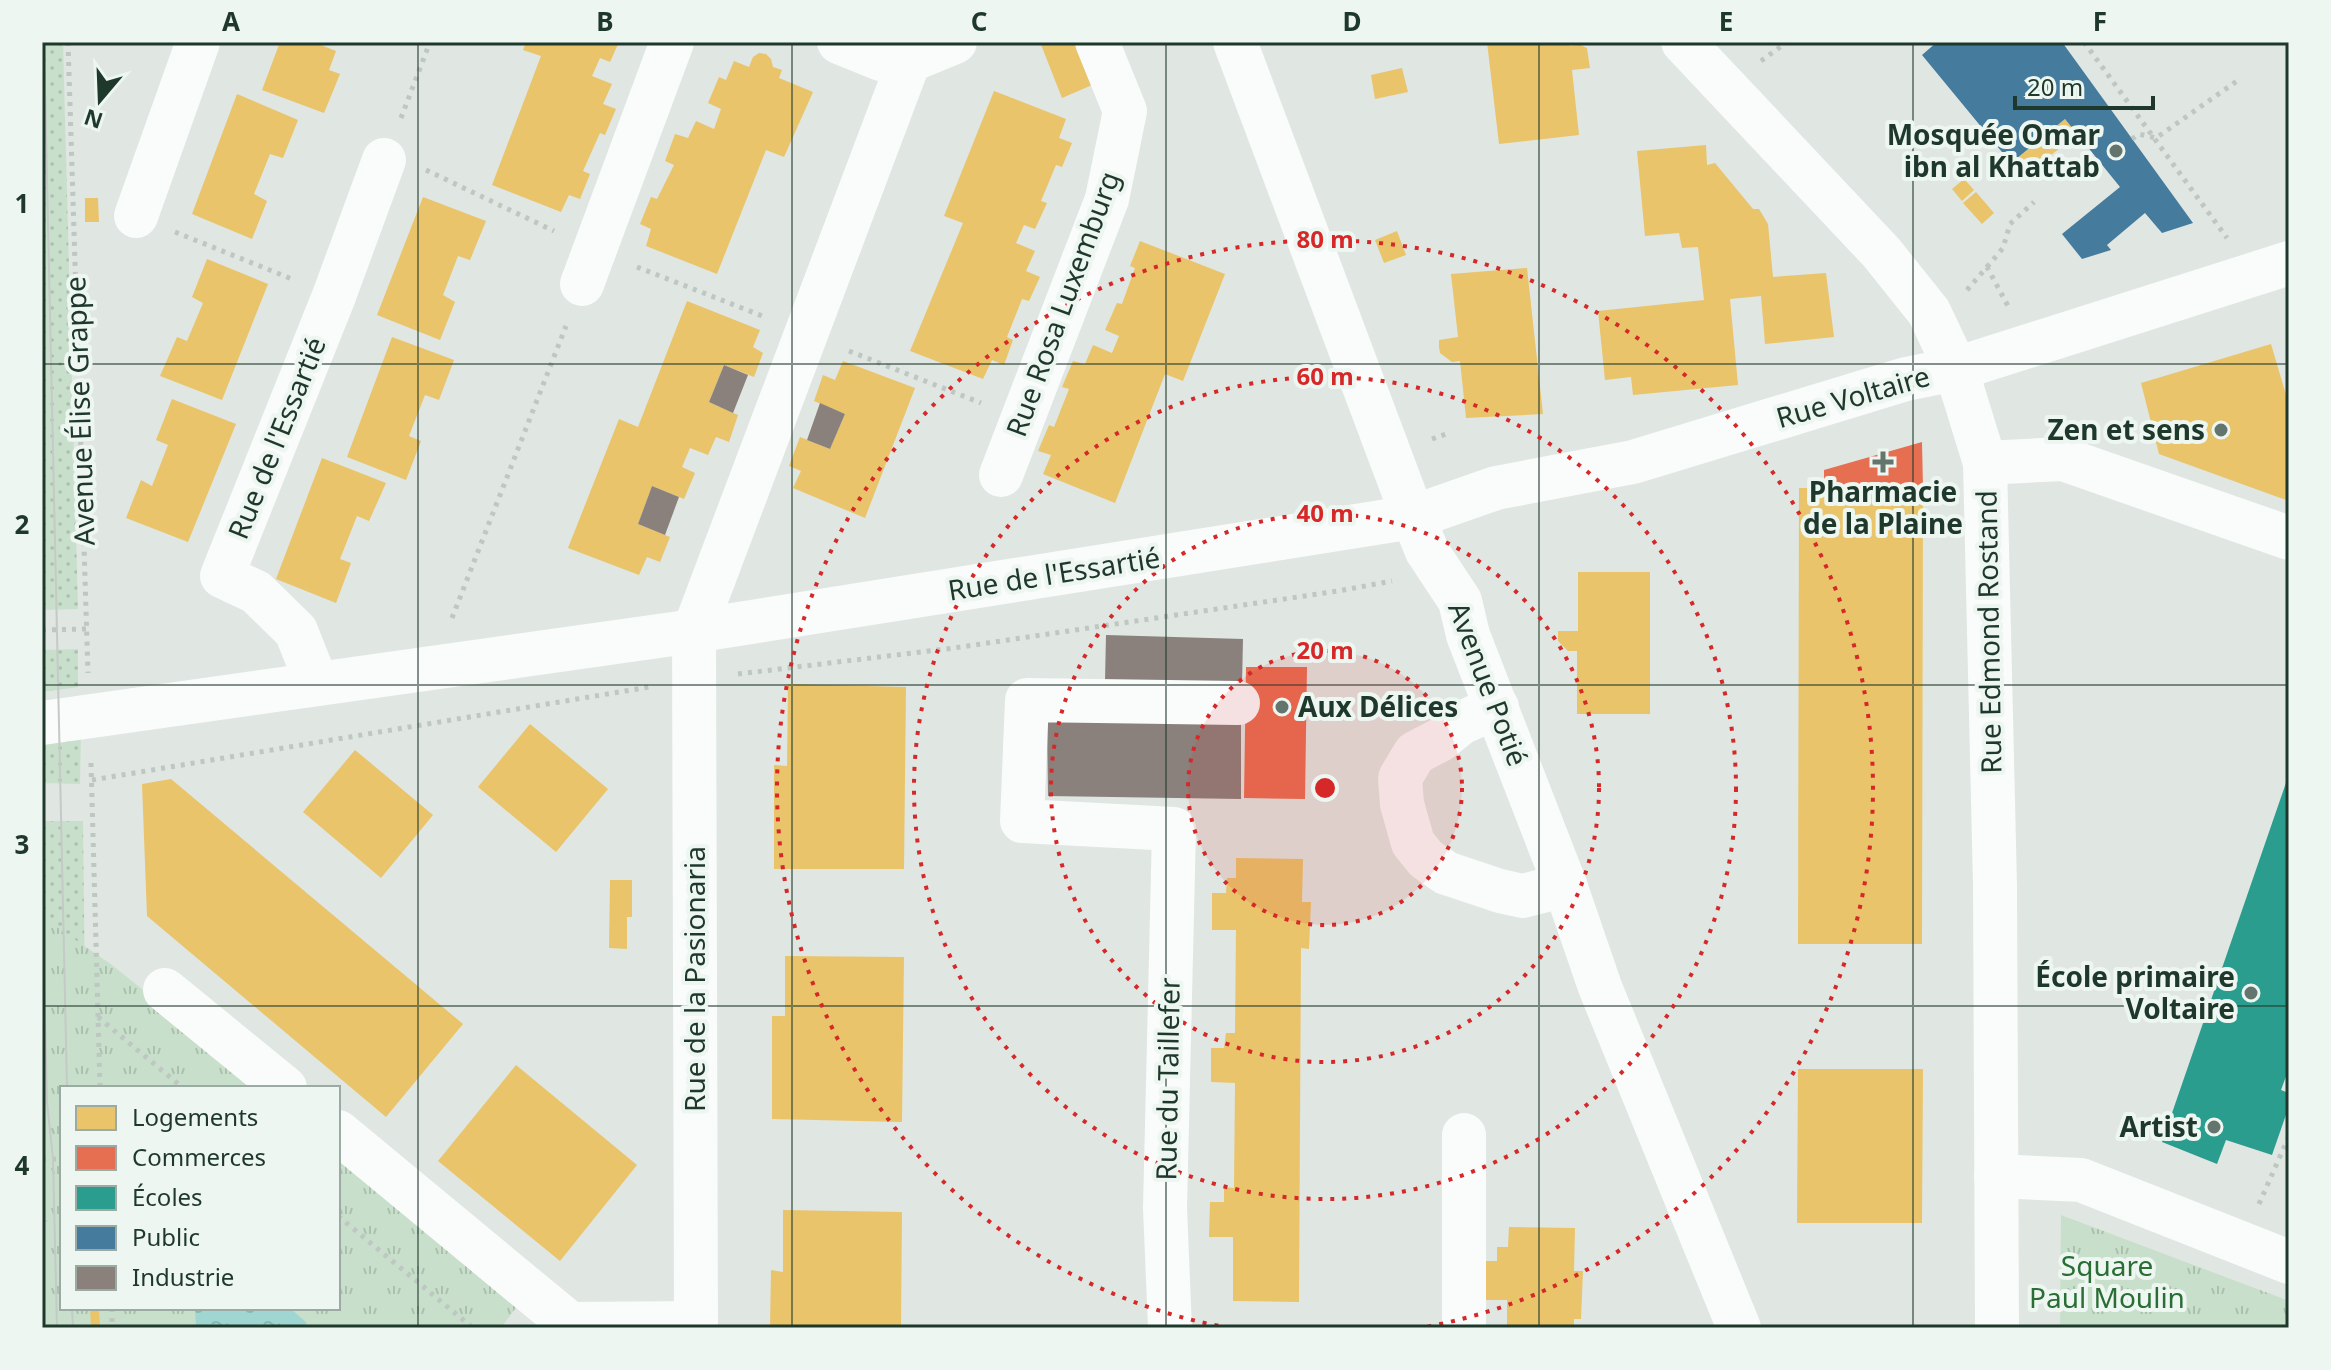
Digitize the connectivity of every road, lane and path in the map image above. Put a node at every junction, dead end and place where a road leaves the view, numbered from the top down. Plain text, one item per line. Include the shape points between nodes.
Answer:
1 (68, 42) edge
2 (198, 42) edge
3 (430, 42) edge
4 (672, 42) edge
5 (955, 42) edge
6 (1097, 42) edge
7 (1235, 42) edge
8 (1683, 42) edge
9 (2084, 42) edge
10 (843, 43) edge
11 (909, 61) junction
12 (2237, 81) dead end
13 (2156, 138) junction
14 (2132, 139) dead end
15 (388, 150) junction
16 (2034, 202) dead end
17 (136, 216) joint
18 (589, 267) junction
19 (1987, 267) junction
20 (2271, 268) edge
21 (334, 296) junction
22 (1929, 312) junction
23 (806, 333) junction
24 (2029, 345) junction
25 (1956, 369) junction
26 (1023, 420) junction
27 (1985, 463) junction
28 (1001, 475) dead end
29 (1413, 517) junction
30 (2289, 538) edge
31 (87, 629) junction
32 (42, 630) edge
33 (694, 631) junction
34 (432, 668) junction
35 (317, 684) junction
36 (1238, 703) dead end
37 (1497, 707) junction
38 (90, 716) junction
39 (42, 723) edge
40 (1565, 885) junction
41 (165, 990) dead end
42 (97, 1017) junction
43 (100, 1086) edge
44 (181, 1086) edge
45 (283, 1086) edge
46 (340, 1134) edge
47 (1464, 1135) dead end
48 (2289, 1136) edge
49 (1996, 1176) junction
50 (42, 1211) edge
51 (340, 1218) edge
52 (45, 1222) dead end
53 (2240, 1245) junction
54 (2289, 1262) edge
55 (696, 1325) edge
56 (473, 1328) edge
57 (1170, 1328) edge
58 (1464, 1328) edge
59 (1739, 1328) edge
60 (1997, 1328) edge

1 - 31 path, Avenue Élise Grappe
2 - 17 street
3 - 15 path
4 - 18 street
5 - 11 street
6 - 26 street, Rue Rosa Luxemburg via 1125,111 1107,199
7 - 29 street, Avenue Potié
8 - 22 street, Rue Edmond Rostand via 1881,252
9 - 13 path
10 - 11 street via 881,59
11 - 23 street
12 - 13 path
13 - 14 path via 2139,134
13 - 20 path
15 - 18 path
15 - 21 street, Rue de l'Essartié
16 - 19 path via 2010,224 2003,248
17 - 21 path
18 - 23 path
18 - 34 path
19 - 22 path via 1961,297
19 - 24 path
20 - 24 street, Rue Voltaire
21 - 35 street, Rue de l'Essartié via 222,576 256,592 296,631
22 - 25 street, Rue Edmond Rostand
23 - 26 path
23 - 33 street
24 - 25 street, Rue Voltaire
25 - 27 street, Rue Edmond Rostand
25 - 29 street, Rue Voltaire via 1906,379 1633,462 1496,488
26 - 28 street, Rue Rosa Luxemburg
27 - 30 street via 2063,459
27 - 49 street, Rue Edmond Rostand
29 - 33 street, Rue de l'Essartié
29 - 37 street, Avenue Potié via 1427,551 1460,601
31 - 32 path
31 - 38 path, Avenue Élise Grappe
33 - 34 street, Rue de l'Essartié
33 - 55 street, Rue de la Pasionaria
34 - 35 street, Rue de l'Essartié
35 - 38 street, Rue de l'Essartié
36 - 57 street, Rue du Taillefer via 1027,700 1022,821 1174,829 1165,1208
37 - 40 street, Avenue Potié
37 - 40 street via 1415,753 1400,778 1413,843 1446,873 1500,891 1523,896
38 - 39 street, Rue de l'Essartié
38 - 42 path, Avenue Élise Grappe
40 - 59 street, Avenue Potié via 1600,987
41 - 45 street
42 - 43 path, Avenue Élise Grappe
42 - 44 path
46 - 55 street via 570,1324
47 - 58 street
48 - 53 path
49 - 53 street via 2081,1180
49 - 60 street, Rue Edmond Rostand
50 - 52 path
51 - 56 path
53 - 54 street

